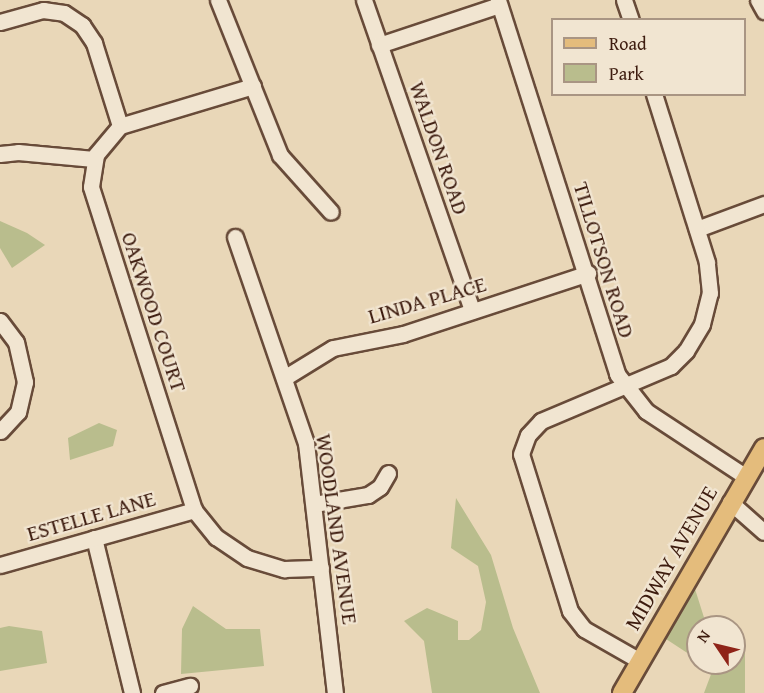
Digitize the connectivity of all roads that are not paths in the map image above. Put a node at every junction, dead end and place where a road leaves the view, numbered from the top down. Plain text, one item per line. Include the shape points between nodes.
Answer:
1 (218, 0) edge
2 (364, 0) edge
3 (624, 0) edge
4 (758, 0) edge
5 (498, 2) edge
6 (764, 11) edge
7 (630, 18) edge
8 (0, 22) edge
9 (379, 45) junction
10 (253, 86) junction
11 (655, 96) edge
12 (120, 126) junction
13 (0, 154) edge
14 (94, 159) junction
15 (764, 204) edge
16 (331, 212) dead end
17 (697, 229) junction
18 (235, 237) dead end
19 (588, 273) junction
20 (472, 311) junction
21 (0, 321) edge
22 (284, 378) junction
23 (625, 387) junction
24 (0, 431) edge
25 (764, 448) edge
26 (388, 473) dead end
27 (746, 477) junction
28 (730, 502) junction
29 (314, 504) junction
30 (194, 510) junction
31 (764, 532) edge
32 (94, 538) junction
33 (0, 565) edge
34 (321, 568) junction
35 (640, 662) junction
36 (190, 686) dead end
37 (132, 693) edge
38 (163, 693) edge
39 (335, 693) edge
40 (622, 693) edge

1 - 10 street
2 - 9 street, WALDON ROAD
3 - 7 street
4 - 6 street
5 - 9 street
5 - 19 street, TILLOTSON ROAD
8 - 12 street via 43,10 64,13 82,25 94,43
9 - 20 street, WALDON ROAD
10 - 12 street
10 - 16 street via 280,155
11 - 17 street
12 - 14 street via 106,138
13 - 14 street
14 - 30 street, OAKWOOD COURT via 92,194
15 - 17 street
17 - 23 street via 710,283 702,324 686,351 671,366
18 - 22 street, WOODLAND AVENUE
19 - 20 street, LINDA PLACE
19 - 23 street, TILLOTSON ROAD via 612,363
20 - 22 street, LINDA PLACE via 403,334 333,348
21 - 24 street via 16,342 25,382 18,412
22 - 29 street, WOODLAND AVENUE via 306,442
23 - 27 street, TILLOTSON ROAD via 657,420
23 - 35 street via 542,422 524,444 522,464 570,611 584,629
25 - 27 main road, MIDWAY AVENUE
26 - 29 street via 380,487 368,495
27 - 28 main road, MIDWAY AVENUE
28 - 31 street
28 - 35 main road, MIDWAY AVENUE
29 - 34 street, WOODLAND AVENUE
30 - 32 street, ESTELLE LANE
30 - 34 street, OAKWOOD COURT via 216,537 247,558 284,569
32 - 33 street, ESTELLE LANE
32 - 37 street
34 - 39 street, WOODLAND AVENUE
35 - 40 main road, MIDWAY AVENUE
36 - 38 street

